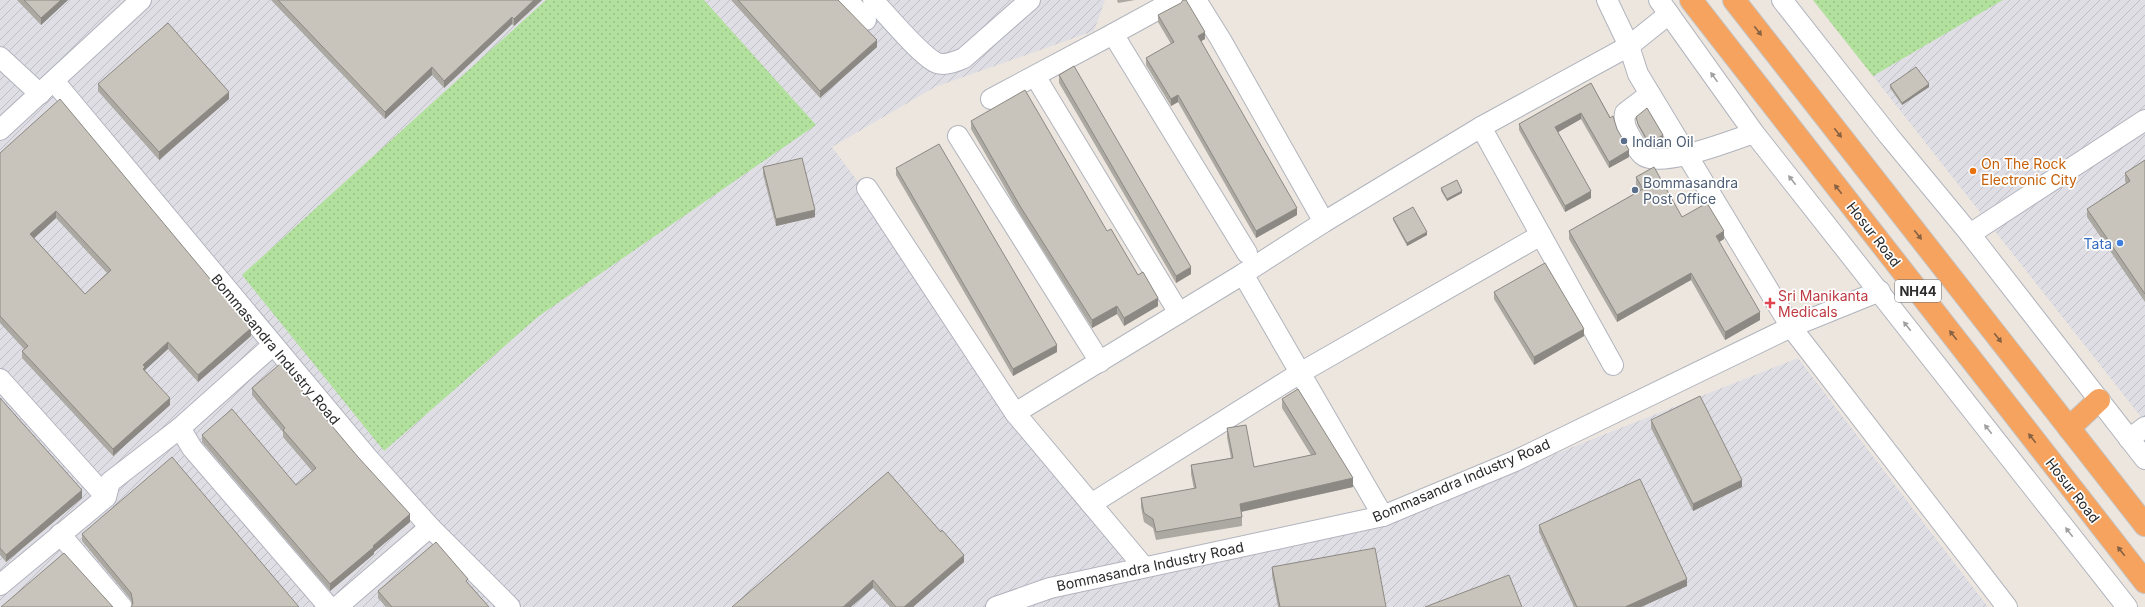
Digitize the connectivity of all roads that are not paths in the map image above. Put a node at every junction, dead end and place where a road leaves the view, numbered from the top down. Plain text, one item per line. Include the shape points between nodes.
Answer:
1 (141, 0) edge
2 (848, 0) edge
3 (873, 0) edge
4 (1030, 0) edge
5 (1175, 0) edge
6 (1196, 0) edge
7 (1607, 0) edge
8 (1691, 0) edge
9 (1734, 0) edge
10 (1782, 0) edge
11 (1664, 7) edge
12 (866, 20) dead end
13 (1113, 34) junction
14 (1629, 46) junction
15 (0, 56) edge
16 (1035, 76) junction
17 (47, 88) junction
18 (1650, 94) junction
19 (991, 99) dead end
20 (2145, 120) edge
21 (1481, 127) junction
22 (0, 130) edge
23 (1754, 133) junction
24 (958, 136) dead end
25 (1687, 155) junction
26 (867, 188) dead end
27 (1324, 222) junction
28 (1970, 234) junction
29 (1541, 236) junction
30 (1247, 253) dead end
31 (1243, 274) junction
32 (1880, 292) junction
33 (1179, 313) junction
34 (1791, 327) junction
35 (273, 345) junction
36 (1100, 362) junction
37 (1613, 365) dead end
38 (1300, 373) junction
39 (0, 379) edge
40 (2098, 400) junction
41 (1015, 413) junction
42 (180, 428) junction
43 (2068, 428) junction
44 (2137, 433) edge
45 (2145, 459) edge
46 (106, 497) junction
47 (1092, 504) junction
48 (1383, 516) junction
49 (2145, 525) edge
50 (430, 527) junction
51 (60, 534) junction
52 (1144, 567) junction
53 (2145, 582) edge
54 (0, 585) edge
55 (347, 604) edge
56 (122, 607) edge
57 (329, 607) edge
58 (510, 607) edge
59 (996, 607) edge
60 (2008, 607) edge
61 (2127, 607) edge

1 - 17 street
2 - 12 street
3 - 4 street via 926,56 938,64 952,63 964,58
5 - 13 street
6 - 27 street
7 - 14 street
53 -> 8 highway, Hosur Road / NH44
9 -> 43 highway, NH44
10 - 28 street
11 - 14 street
23 -> 11 street
13 - 16 street
13 - 30 street
14 - 18 street via 1638,74
14 - 21 street
15 - 17 street, Bommasandra Industry Road
16 - 19 street
16 - 33 street
17 - 22 street
17 - 35 street, Bommasandra Industry Road
18 - 25 street
18 - 25 street via 1625,113 1625,128 1643,156 1652,159
20 - 28 street
21 - 27 street
21 - 29 street
23 - 25 street
32 -> 23 street
24 - 36 street
25 - 34 street
26 - 41 street
27 - 31 street
28 - 40 street
29 - 37 street
29 - 38 street
31 - 33 street
31 - 38 street
32 - 34 street, Bommasandra Industry Road
61 -> 32 street
33 - 36 street
34 - 48 street, Bommasandra Industry Road via 1515,460
34 - 60 street
35 - 42 street
35 - 50 street, Bommasandra Industry Road
36 - 41 street
38 - 47 street
38 - 48 street
39 - 46 street
40 - 43 highway
40 - 44 street
41 - 47 street
42 - 46 street via 110,482
42 - 57 street via 192,448
43 - 49 highway, NH44
44 - 45 street
46 - 51 street
47 - 52 street
48 - 52 street, Bommasandra Industry Road
50 - 55 street
50 - 58 street, Bommasandra Industry Road
51 - 54 street
51 - 56 street
52 - 59 street, Bommasandra Industry Road via 1050,588

